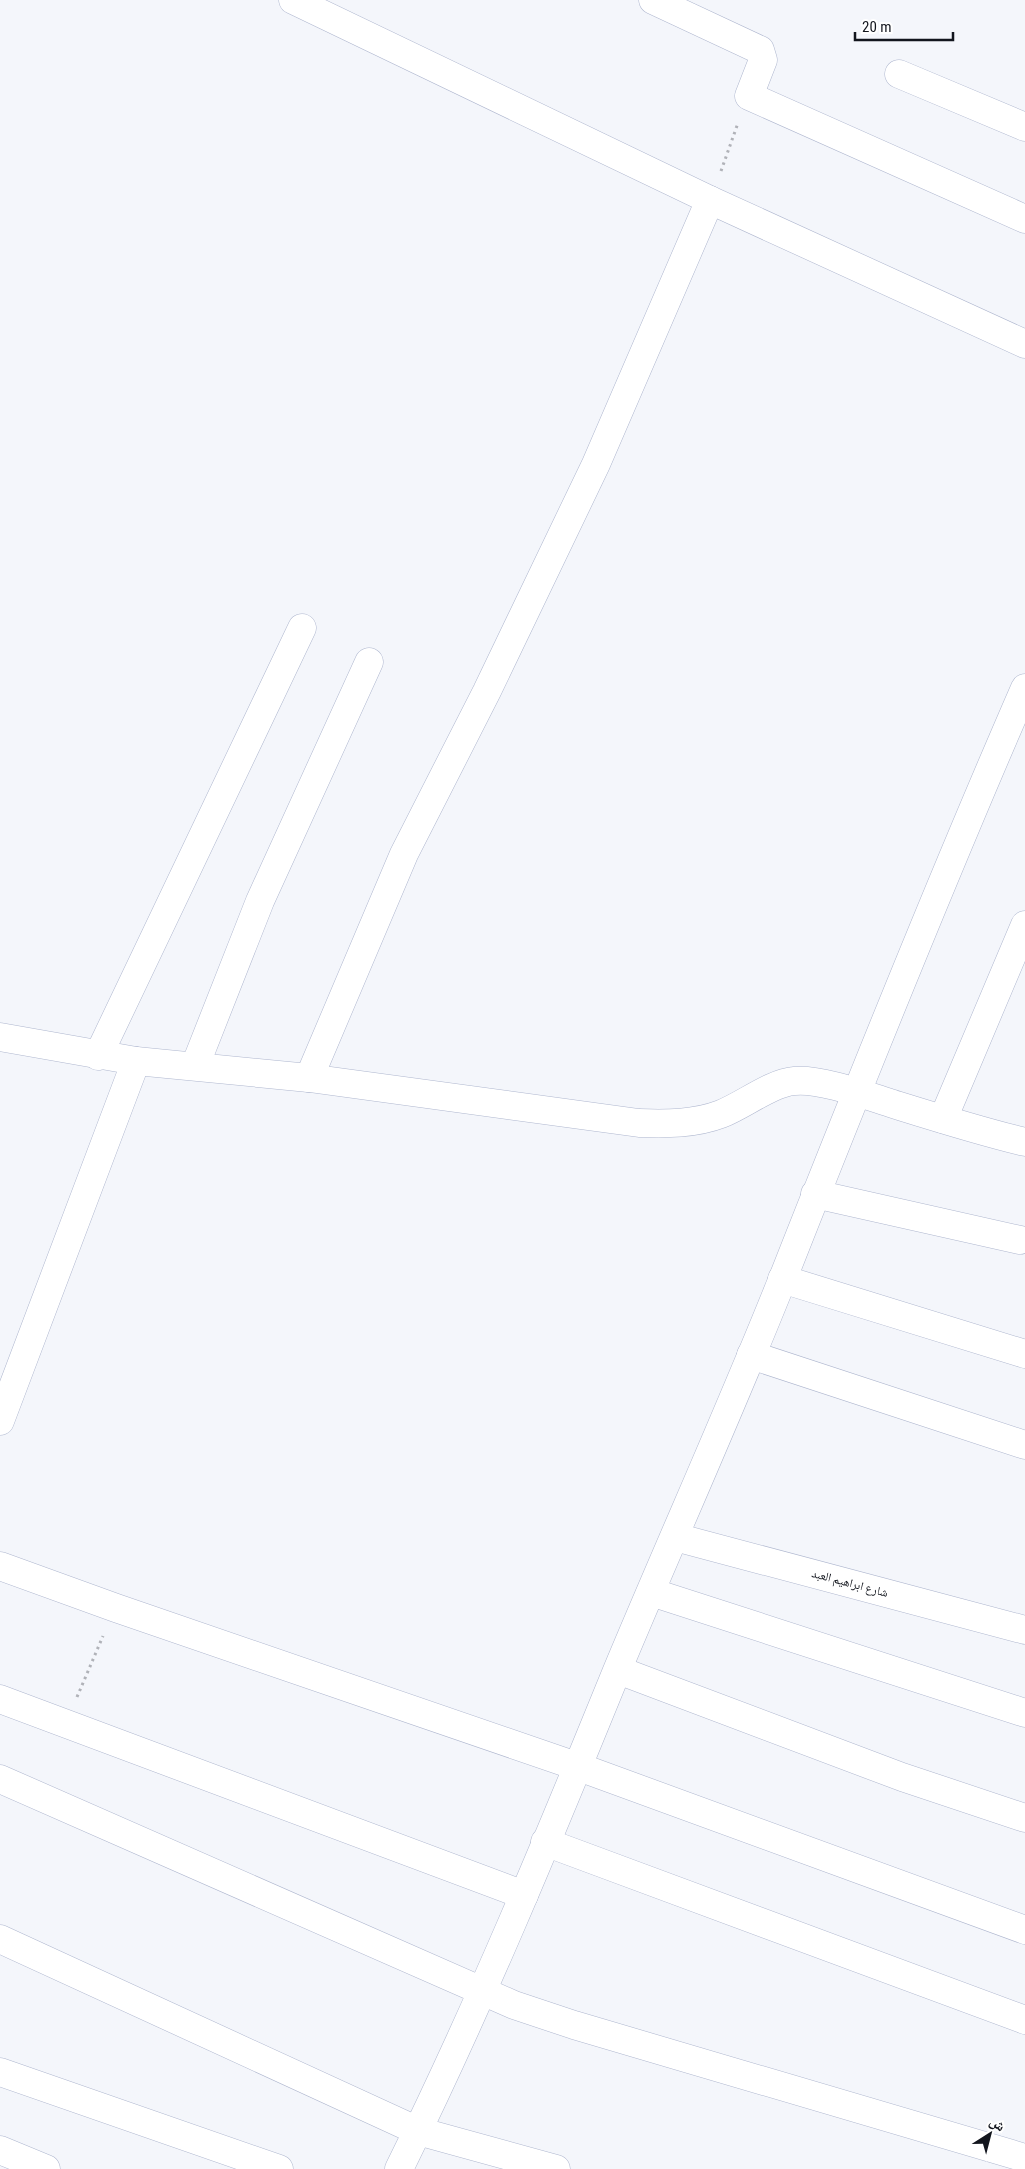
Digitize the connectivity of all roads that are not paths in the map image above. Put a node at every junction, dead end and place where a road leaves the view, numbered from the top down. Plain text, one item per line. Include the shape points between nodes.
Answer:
1 (293, 0) edge
2 (653, 0) edge
3 (899, 74) dead end
4 (1025, 127) edge
5 (710, 200) junction
6 (1025, 219) edge
7 (1025, 344) edge
8 (302, 628) dead end
9 (369, 662) dead end
10 (1025, 688) edge
11 (1025, 925) edge
12 (0, 1037) edge
13 (98, 1056) junction
14 (136, 1061) junction
15 (195, 1066) junction
16 (309, 1078) junction
17 (857, 1092) junction
18 (943, 1119) junction
19 (1025, 1142) edge
20 (815, 1194) junction
21 (1020, 1240) dead end
22 (782, 1279) junction
23 (1025, 1354) edge
24 (751, 1355) junction
25 (3, 1404) edge
26 (1025, 1445) edge
27 (675, 1537) junction
28 (0, 1566) edge
29 (651, 1592) junction
30 (1025, 1630) edge
31 (618, 1670) junction
32 (0, 1699) edge
33 (1025, 1714) edge
34 (579, 1767) junction
35 (0, 1779) edge
36 (1025, 1818) edge
37 (545, 1842) junction
38 (524, 1895) junction
39 (1025, 1930) edge
40 (0, 1939) edge
41 (483, 1991) junction
42 (1025, 2020) edge
43 (0, 2072) edge
44 (418, 2131) junction
45 (0, 2150) edge
46 (1025, 2158) edge
47 (46, 2169) edge
48 (279, 2169) edge
49 (399, 2169) edge
50 (556, 2169) edge

1 - 5 street
2 - 6 street via 760,50 763,60 749,96
3 - 4 street
5 - 7 street
5 - 16 street via 596,464 404,854
8 - 13 street
9 - 15 street via 260,901
10 - 17 street via 970,813
11 - 18 street
12 - 13 street
13 - 14 street
14 - 15 street
14 - 25 street
15 - 16 street
16 - 17 street via 639,1123 686,1122 720,1114 791,1081
17 - 18 street
17 - 20 street
18 - 19 street
20 - 21 street
20 - 22 street
22 - 23 street
22 - 24 street
24 - 26 street
24 - 27 street
27 - 29 street
27 - 30 street, شارع ابراهيم العبد
28 - 34 street
29 - 31 street
29 - 33 street
31 - 34 street
31 - 36 street via 902,1777
32 - 38 street
34 - 37 street
34 - 39 street
35 - 41 street
37 - 38 street
37 - 42 street
38 - 41 street
40 - 44 street
41 - 44 street
41 - 46 street via 574,2026
43 - 48 street
44 - 49 street
44 - 50 street
45 - 47 street

